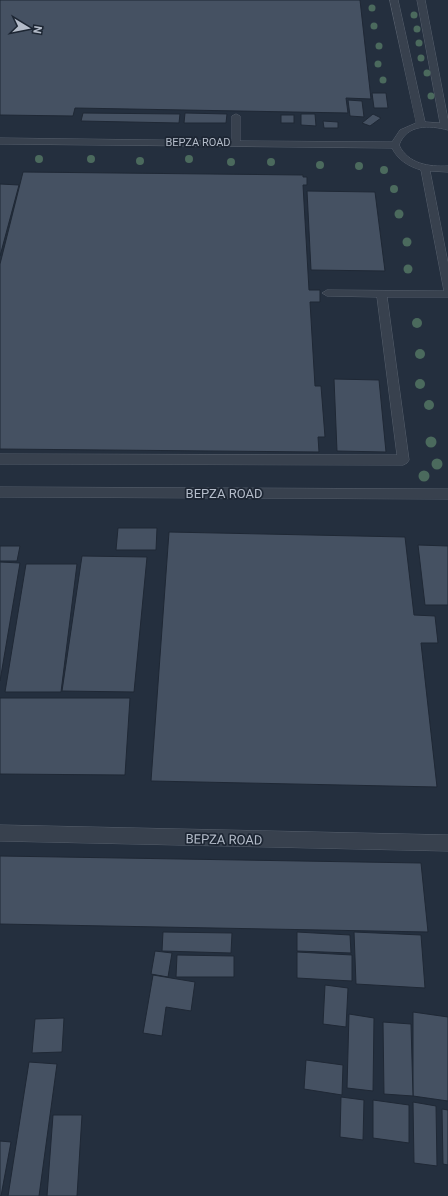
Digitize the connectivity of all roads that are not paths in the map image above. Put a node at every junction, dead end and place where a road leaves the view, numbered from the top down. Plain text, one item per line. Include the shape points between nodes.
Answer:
1 (394, 0) edge
2 (421, 0) edge
3 (236, 116) dead end
4 (421, 125) junction
5 (447, 126) edge
6 (0, 141) edge
7 (236, 142) junction
8 (395, 145) junction
9 (425, 168) junction
10 (448, 169) edge
11 (448, 289) edge
12 (327, 293) dead end
13 (382, 294) junction
14 (448, 294) edge
15 (0, 459) edge
16 (0, 492) edge
17 (448, 494) edge
18 (0, 834) edge
19 (448, 843) edge

1 - 4 lane
2 - 5 lane
3 - 7 lane
4 - 5 lane
4 - 8 lane via 402,132
6 - 7 lane, BEPZA ROAD
7 - 8 lane, BEPZA ROAD
8 - 9 lane via 404,158
9 - 10 lane
9 - 11 lane
12 - 13 lane
13 - 14 lane
13 - 15 lane via 403,460
16 - 17 lane, BEPZA ROAD
18 - 19 lane, BEPZA ROAD

